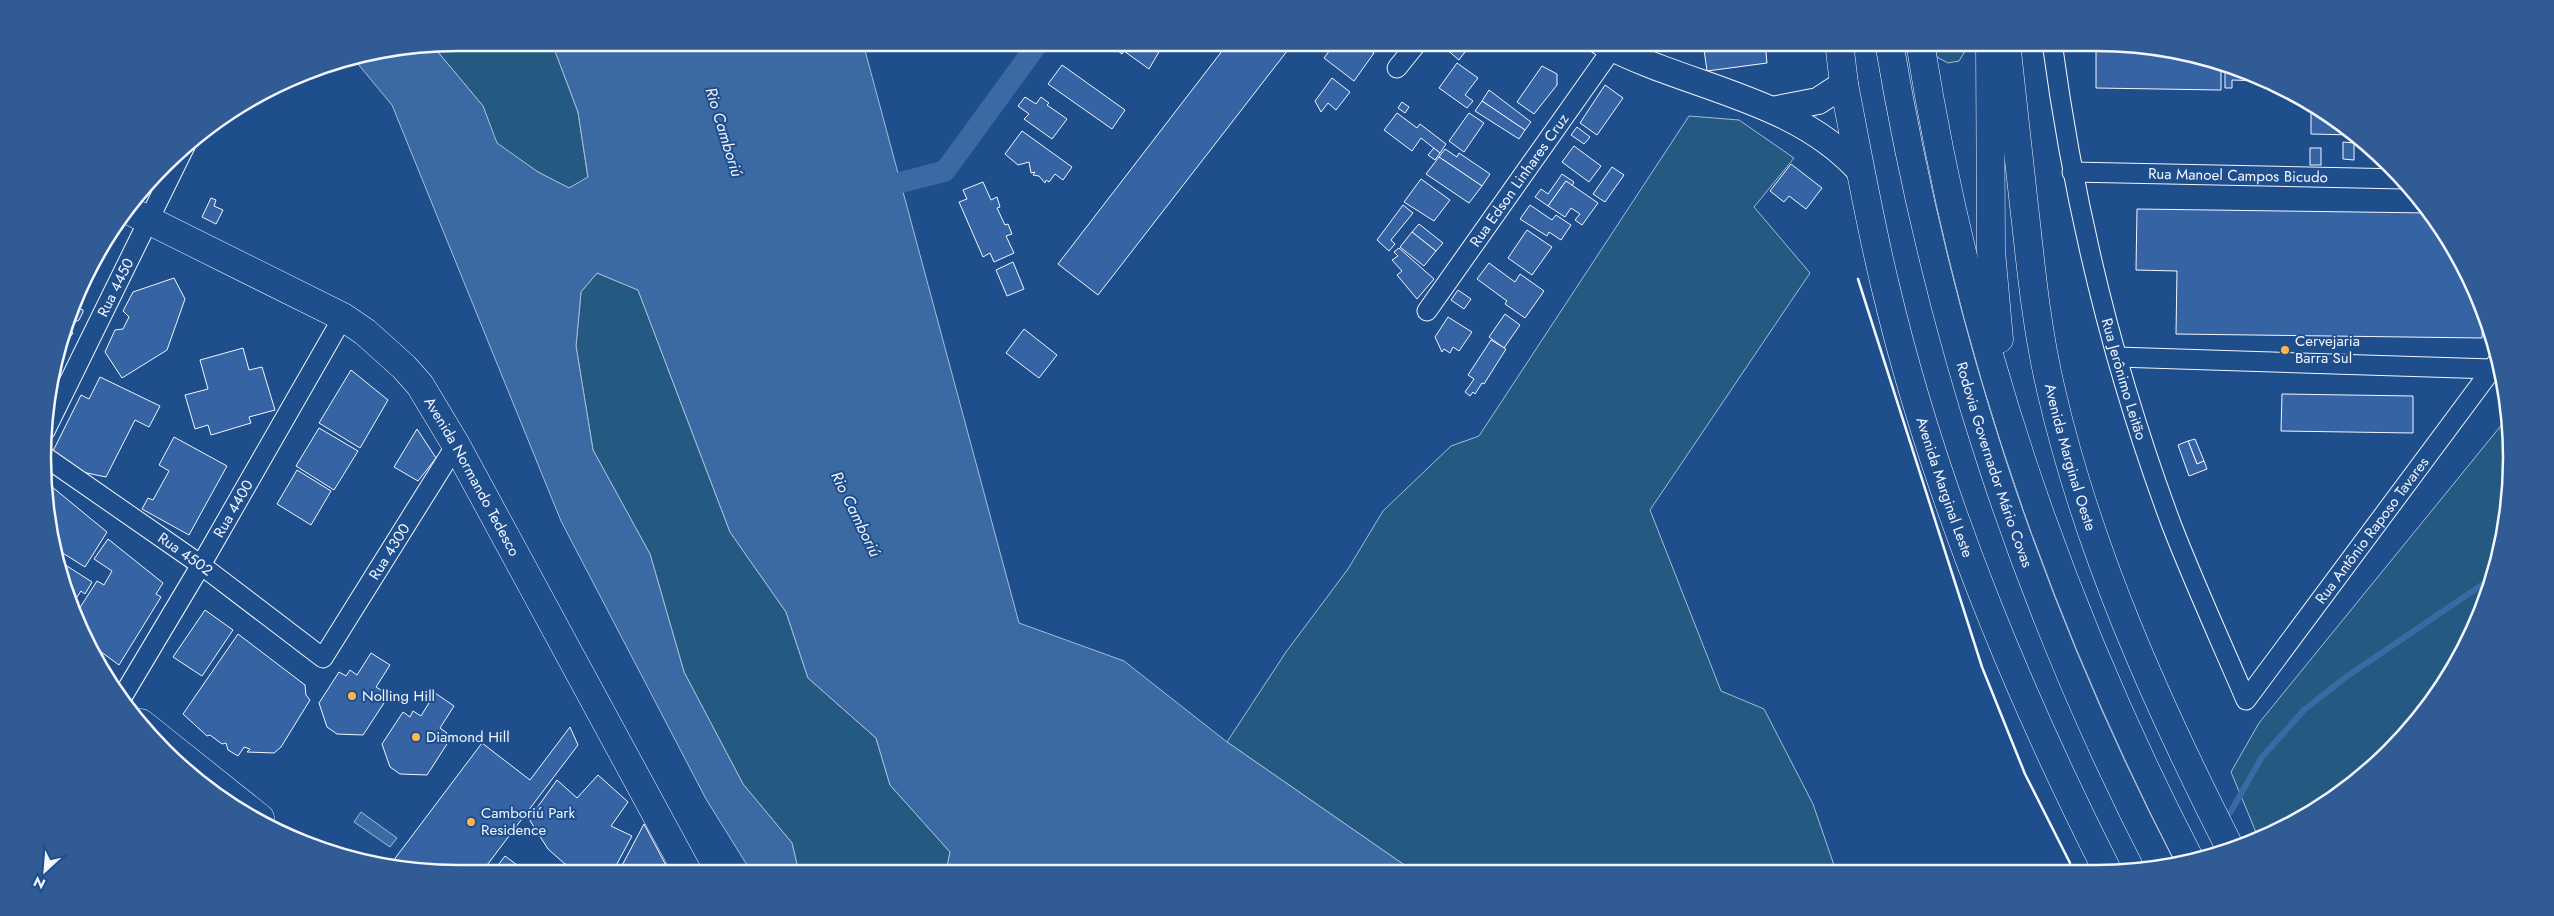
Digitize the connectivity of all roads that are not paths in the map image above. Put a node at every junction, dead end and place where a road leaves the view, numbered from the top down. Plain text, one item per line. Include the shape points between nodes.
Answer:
1 (1411, 51) edge
2 (1604, 51) edge
3 (1619, 51) edge
4 (1840, 51) edge
5 (1891, 51) edge
6 (1922, 51) edge
7 (1990, 51) edge
8 (2007, 51) edge
9 (2053, 51) edge
10 (1397, 68) dead end
11 (1844, 84) junction
12 (1772, 110) junction
13 (1860, 172) junction
14 (2072, 172) junction
15 (162, 179) edge
16 (2393, 180) edge
17 (138, 214) edge
18 (1427, 311) dead end
19 (343, 317) junction
20 (2117, 357) junction
21 (2492, 365) edge
22 (2493, 368) edge
23 (55, 409) edge
24 (2006, 410) junction
25 (456, 444) junction
26 (51, 461) edge
27 (201, 565) junction
28 (323, 658) joint
29 (125, 692) edge
30 (2246, 700) joint
31 (171, 747) edge
32 (234, 797) edge
33 (2227, 843) edge
34 (2187, 854) edge
35 (2158, 860) edge
36 (684, 865) edge
37 (2104, 865) edge

1 - 10 street
2 - 18 street, Rua Edson Linhares Cruz
3 - 12 main road
4 - 11 main road, Avenida Marginal Leste
5 - 35 main road, Rodovia Governador Mário Covas via 1925,226 1985,447 2033,580 2084,705
6 - 24 main road, Rodovia Governador Mário Covas via 1956,230
7 - 24 main road via 1991,251
8 - 33 main road, Avenida Marginal Oeste via 2036,317 2069,461 2136,650
9 - 14 street, Rua Jerônimo Leitão
11 - 12 main road via 1818,102
11 - 13 main road, Avenida Marginal Leste
12 - 13 main road via 1827,141
13 - 37 main road, Avenida Marginal Leste via 1885,286 1921,415 1965,549 2022,693
14 - 16 street, Rua Manoel Campos Bicudo
14 - 20 street, Rua Jerônimo Leitão
15 - 17 street, Rua 4450
17 - 19 main road, Avenida Normando Tedesco
17 - 23 street, Rua 4450
19 - 25 main road, Avenida Normando Tedesco via 371,337 410,373
19 - 27 street, Rua 4400
20 - 21 street
20 - 30 street, Rua Jerônimo Leitão via 2172,525
22 - 30 street, Rua Antônio Raposo Tavares
24 - 34 main road, Rodovia Governador Mário Covas via 2031,490 2088,642 2120,717
25 - 28 street, Rua 4300
25 - 36 main road, Avenida Normando Tedesco
26 - 27 street, Rua 4502
27 - 28 street, Rua 4502
27 - 29 street, Rua 4400
31 - 32 main road

